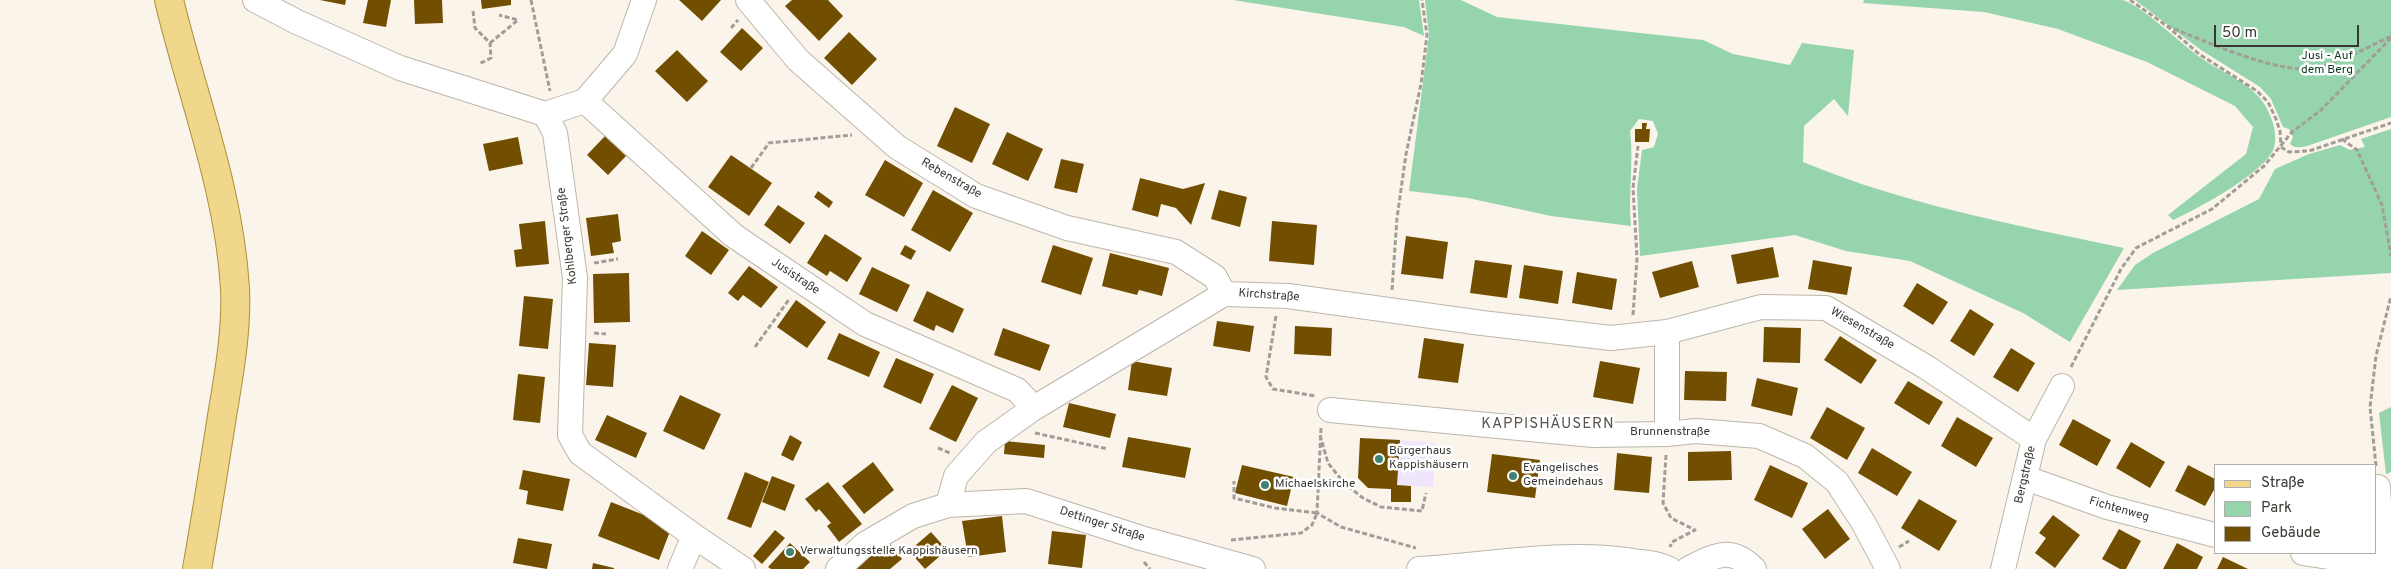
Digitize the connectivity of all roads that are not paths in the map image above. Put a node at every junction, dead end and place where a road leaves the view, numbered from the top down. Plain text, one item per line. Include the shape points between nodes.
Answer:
1 (170, 0) edge
2 (255, 0) edge
3 (644, 0) edge
4 (748, 0) edge
5 (584, 101) junction
6 (550, 112) junction
7 (1224, 294) junction
8 (1666, 332) junction
9 (2062, 386) road end
10 (1034, 408) junction
11 (1330, 410) road end
12 (1667, 434) junction
13 (2034, 440) junction
14 (2026, 478) junction
15 (2378, 487) road end
16 (948, 505) junction
17 (2214, 535) edge
18 (694, 536) junction
19 (2309, 554) edge
20 (1666, 567) edge
21 (2382, 567) edge
22 (197, 569) edge
23 (680, 569) edge
24 (743, 569) edge
25 (838, 569) edge
26 (1253, 569) edge
27 (1419, 569) edge
28 (1688, 569) edge
29 (1754, 569) edge
30 (1888, 569) edge
31 (2003, 569) edge

1 - 22 main road via 217,176 228,226 235,289 233,344
2 - 6 street via 400,68
3 - 5 street via 625,54
4 - 7 street, Rebenstraße via 798,60 897,148 976,196 1066,228 1176,252 1215,277
5 - 6 street
5 - 10 street, Jusistraße via 734,235 865,324 1017,390
6 - 18 street, Kohlberger Straße via 575,278 570,435 580,453
7 - 8 street, Kirchstraße via 1288,296 1601,337
7 - 10 street, Kirchstraße
8 - 12 street
8 - 13 street, Wiesenstraße via 1762,307 1826,308 1926,367
9 - 13 street, Bergstraße
10 - 16 street, Kirchstraße via 986,442 956,476
11 - 12 street, Brunnenstraße via 1593,434
12 - 30 street, Brunnenstraße via 1696,432 1759,436 1805,456 1837,482
13 - 14 street, Bergstraße
14 - 17 street, Fichtenweg via 2107,507
14 - 31 street, Bergstraße
15 - 21 street
16 - 25 street, Dettinger Straße via 913,516 865,544
16 - 26 street, Dettinger Straße via 1026,500 1141,538
18 - 23 street
18 - 24 street, Kohlberger Straße
19 - 21 street
20 - 27 street via 1590,556
28 - 29 street via 1717,554 1733,556

